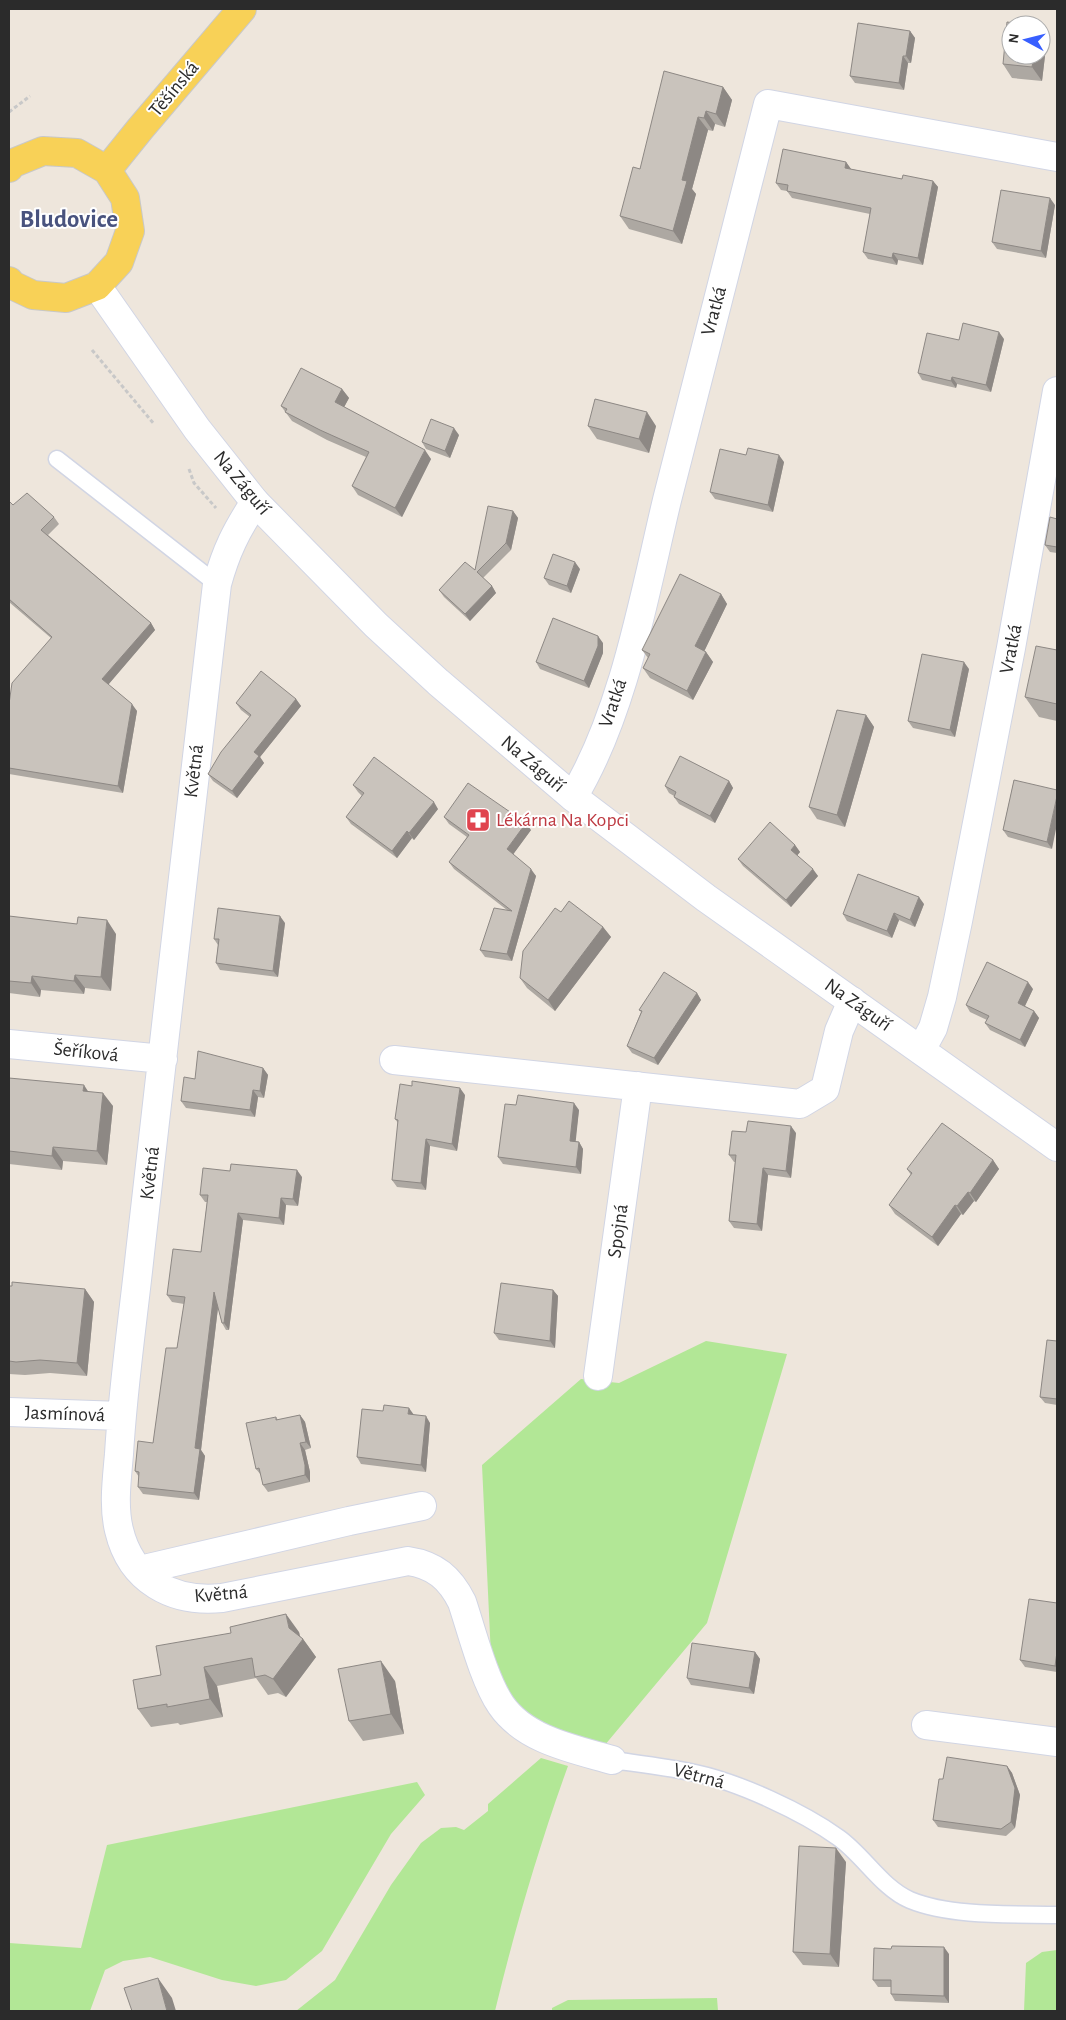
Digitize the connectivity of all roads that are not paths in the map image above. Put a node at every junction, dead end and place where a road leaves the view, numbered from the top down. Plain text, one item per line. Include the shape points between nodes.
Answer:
1 (242, 9) edge
2 (1057, 157) edge
3 (10, 164) edge
4 (107, 170) junction
5 (10, 284) edge
6 (97, 286) junction
7 (1057, 392) edge
8 (57, 459) dead end
9 (255, 502) junction
10 (217, 584) junction
11 (573, 798) junction
12 (852, 1001) junction
13 (9, 1044) edge
14 (922, 1050) junction
15 (163, 1060) junction
16 (394, 1060) dead end
17 (638, 1086) junction
18 (1057, 1147) edge
19 (598, 1376) dead end
20 (9, 1412) edge
21 (121, 1416) junction
22 (422, 1506) dead end
23 (408, 1561) joint
24 (140, 1570) junction
25 (926, 1725) dead end
26 (1057, 1742) edge
27 (612, 1760) joint
28 (1057, 1916) edge

1 - 4 main road, Těšínská
2 - 11 street, Vratká via 768,104 638,624 603,733 585,778
3 - 4 main road via 43,151 77,153
4 - 6 main road via 125,198 130,231 119,262
5 - 6 main road via 33,295 66,298
6 - 9 street, Na Záguří via 196,429
7 - 14 street, Vratká via 1012,648 958,921 942,997 933,1028
8 - 10 lane
9 - 10 street, Květná via 236,530
9 - 11 street, Na Záguří via 401,649
10 - 15 street, Květná
11 - 12 street, Na Záguří via 706,898
12 - 14 street, Na Záguří
12 - 17 street via 839,1031 825,1089 800,1104
13 - 15 street, Šeříková
14 - 18 street, Na Záguří
15 - 21 street, Květná
16 - 17 street
17 - 19 street, Spojná
20 - 21 street, Jasmínová
21 - 24 street, Květná via 119,1530
22 - 24 street
23 - 24 street, Květná via 207,1599 166,1592
23 - 27 street, Větrná via 434,1568 455,1589 492,1688 511,1716 552,1742
25 - 26 street
27 - 28 lane, Větrná via 717,1779 798,1813 852,1847 883,1880 908,1900 970,1912

